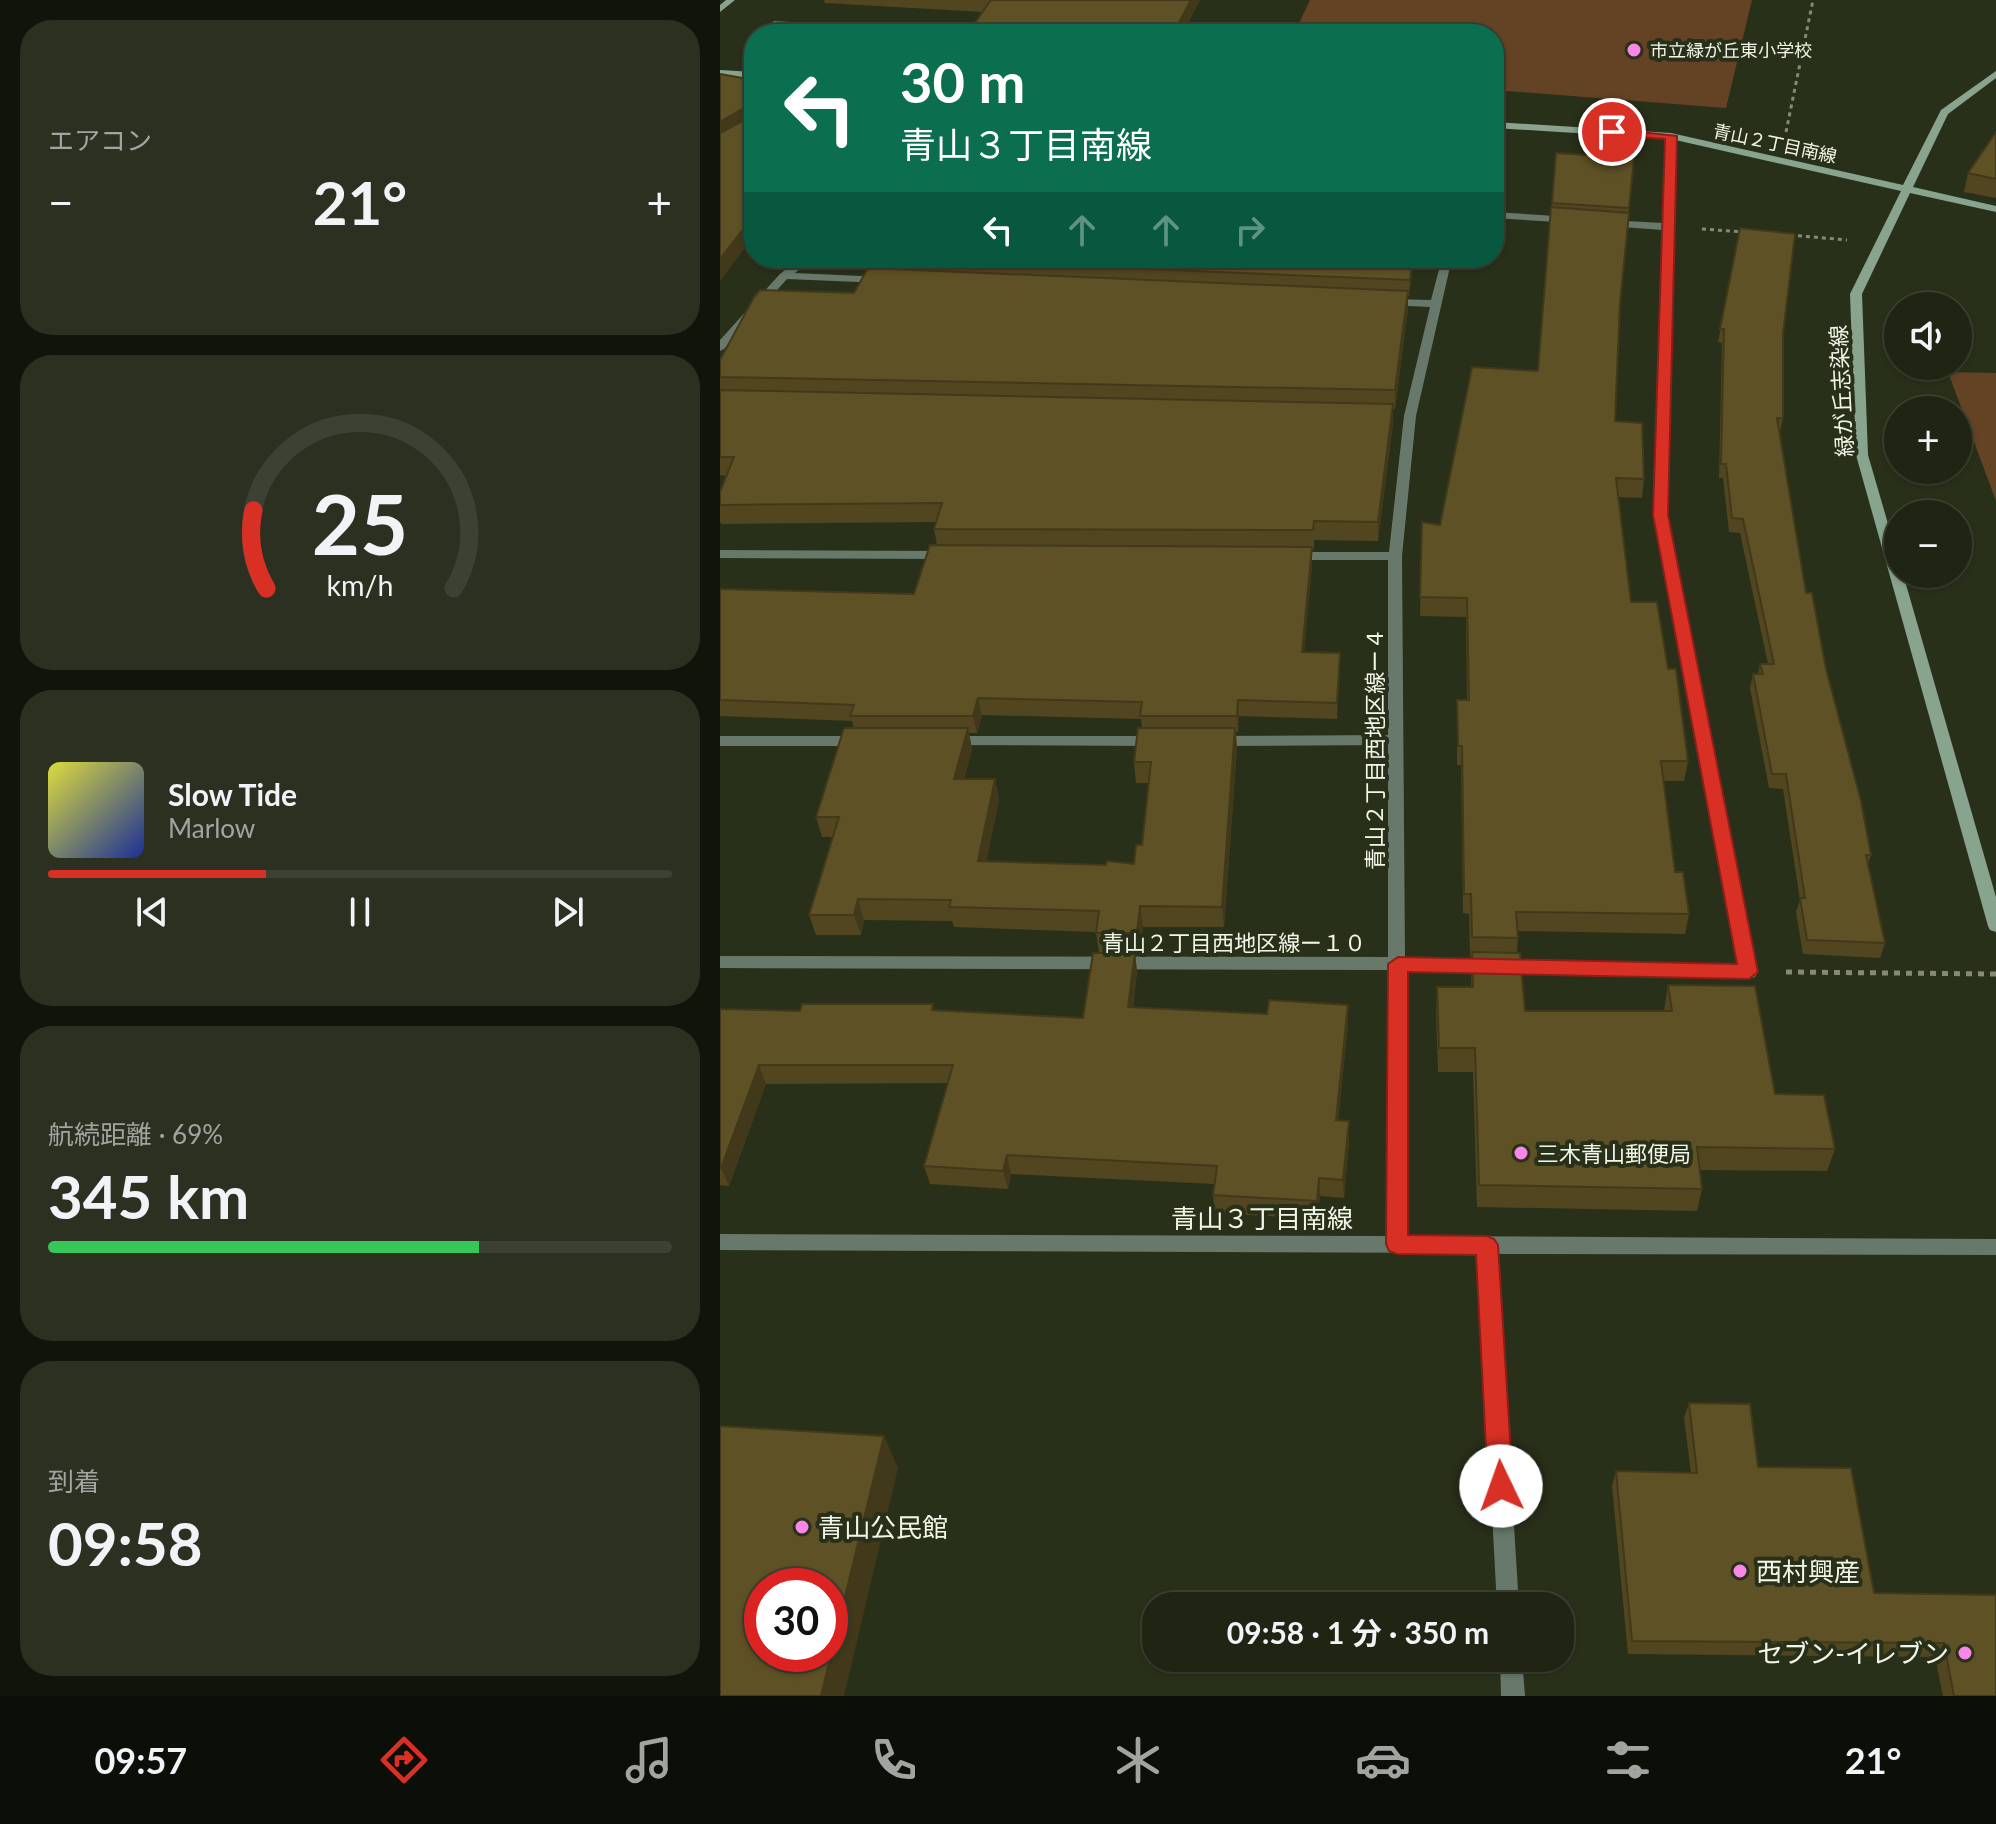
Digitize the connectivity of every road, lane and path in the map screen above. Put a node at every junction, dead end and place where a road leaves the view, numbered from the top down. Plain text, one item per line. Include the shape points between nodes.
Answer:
1 (731, 0) edge
2 (1813, 0) edge
3 (720, 9) edge
4 (720, 73) edge
5 (744, 74) edge
6 (1996, 74) edge
7 (1504, 126) edge
8 (1671, 136) junction
9 (1780, 160) junction
10 (1905, 188) junction
11 (1996, 209) edge
12 (1504, 216) edge
13 (1669, 227) junction
14 (1744, 232) edge
15 (1789, 235) edge
16 (1880, 242) junction
17 (794, 268) edge
18 (1445, 268) edge
19 (784, 276) junction
20 (895, 281) edge
21 (1373, 301) edge
22 (1436, 304) junction
23 (720, 347) edge
24 (720, 554) edge
25 (956, 555) edge
26 (1270, 556) edge
27 (1395, 556) junction
28 (1396, 740) junction
29 (720, 741) edge
30 (877, 741) edge
31 (940, 741) edge
32 (1996, 926) edge
33 (720, 962) edge
34 (1398, 964) junction
35 (1749, 972) junction
36 (1996, 974) edge
37 (720, 1242) edge
38 (1397, 1244) junction
39 (1487, 1245) junction
40 (1996, 1247) edge
41 (1507, 1592) edge
42 (1512, 1672) edge
43 (1513, 1696) edge

1 - 3 street
2 - 9 path
4 - 5 street
6 - 10 street, 緑が丘志染線 via 1944,112
7 - 8 street, 青山２丁目南線
8 - 9 street, 青山２丁目南線
8 - 13 street
9 - 10 street, 青山２丁目南線
10 - 11 street, 青山２丁目南線
10 - 16 street, 緑が丘志染線
12 - 13 street
13 - 14 path
13 - 35 street via 1661,515
15 - 16 path
16 - 32 street, 緑が丘志染線 via 1856,294 1862,455
17 - 19 street
18 - 22 street, 青山２丁目西地区線ー４
19 - 20 street
19 - 23 street
21 - 22 street
22 - 27 street, 青山２丁目西地区線ー４ via 1402,416
24 - 25 street
26 - 27 street
27 - 28 street, 青山２丁目西地区線ー４
28 - 31 street
28 - 34 street, 青山２丁目西地区線ー４
29 - 30 street
33 - 34 street, 青山２丁目西地区線ー１０
34 - 35 street, 青山２丁目西地区線ー１０
34 - 38 street, 青山２丁目西地区線ー４
35 - 36 path
37 - 38 street, 青山３丁目南線
38 - 39 street, 青山３丁目南線
39 - 40 street, 青山３丁目南線
39 - 41 street
42 - 43 street

